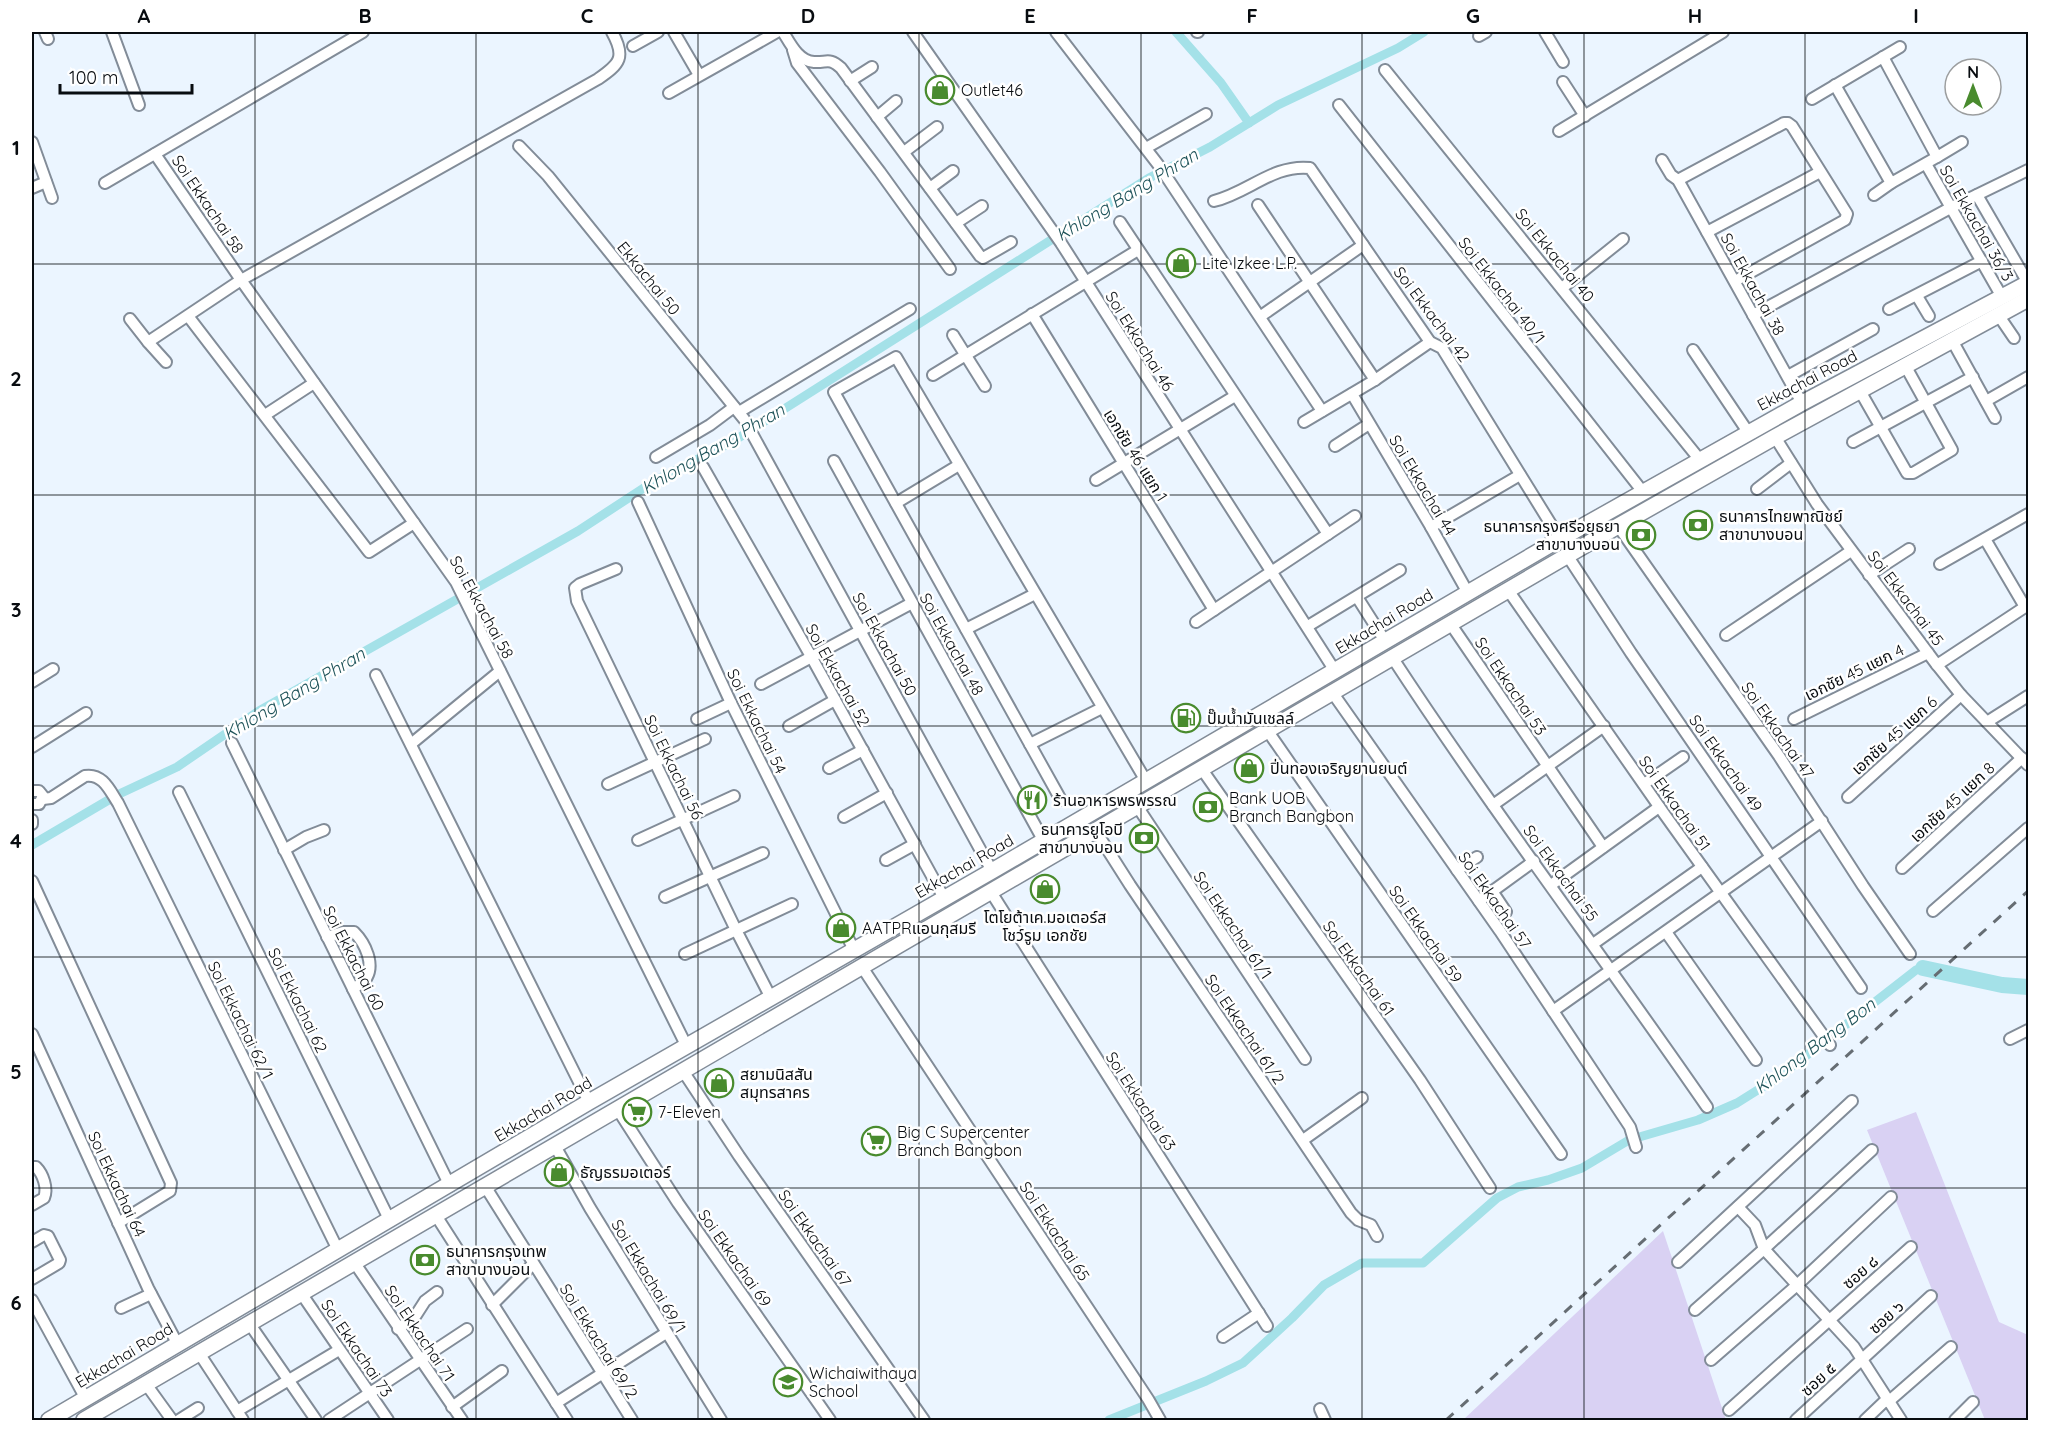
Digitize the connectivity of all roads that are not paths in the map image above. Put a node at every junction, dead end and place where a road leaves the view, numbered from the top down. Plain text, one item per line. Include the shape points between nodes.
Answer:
1 (112, 32) edge
2 (363, 32) edge
3 (612, 32) edge
4 (658, 32) edge
5 (674, 32) edge
6 (777, 32) edge
7 (783, 32) edge
8 (913, 32) edge
9 (1056, 32) edge
10 (1545, 32) edge
11 (1723, 32) edge
12 (633, 46) dead end
13 (1900, 47) dead end
14 (793, 50) junction
15 (1883, 57) junction
16 (1563, 62) dead end
17 (872, 67) dead end
18 (1385, 70) dead end
19 (699, 75) junction
20 (850, 81) junction
21 (1563, 82) dead end
22 (1835, 85) junction
23 (669, 93) dead end
24 (1812, 99) dead end
25 (896, 101) dead end
26 (139, 105) dead end
27 (1339, 105) dead end
28 (1206, 114) dead end
29 (1585, 116) junction
30 (877, 117) junction
31 (938, 127) dead end
32 (1559, 131) dead end
33 (32, 142) edge
34 (1962, 142) dead end
35 (519, 146) dead end
36 (1146, 148) junction
37 (904, 152) junction
38 (155, 154) junction
39 (1937, 156) junction
40 (1662, 160) dead end
41 (1926, 164) junction
42 (2028, 170) edge
43 (953, 171) dead end
44 (1820, 171) junction
45 (1678, 180) junction
46 (46, 182) junction
47 (105, 183) dead end
48 (1891, 183) junction
49 (32, 188) edge
50 (930, 188) junction
51 (1874, 195) dead end
52 (1977, 195) junction
53 (52, 198) dead end
54 (1214, 201) dead end
55 (1258, 205) dead end
56 (982, 206) dead end
57 (1952, 207) junction
58 (1120, 222) dead end
59 (956, 223) junction
60 (1707, 232) junction
61 (1623, 240) dead end
62 (1011, 242) dead end
63 (1363, 245) junction
64 (1138, 250) junction
65 (1982, 261) junction
66 (950, 269) dead end
67 (241, 279) junction
68 (1735, 281) junction
69 (1085, 282) junction
70 (1310, 283) junction
71 (2028, 283) edge
72 (1562, 288) junction
73 (1917, 296) junction
74 (2002, 297) junction
75 (2028, 299) edge
76 (910, 309) dead end
77 (1889, 309) dead end
78 (1032, 314) junction
79 (1753, 315) junction
80 (188, 316) junction
81 (1261, 316) junction
82 (1929, 316) dead end
83 (1999, 316) junction
84 (130, 319) dead end
85 (1873, 329) dead end
86 (953, 334) dead end
87 (2014, 338) dead end
88 (148, 342) junction
89 (1430, 342) junction
90 (1953, 342) junction
91 (1914, 344) junction
92 (1693, 350) dead end
93 (966, 355) junction
94 (1922, 358) junction
95 (166, 362) dead end
96 (1906, 367) junction
97 (933, 375) dead end
98 (1788, 376) junction
99 (1973, 377) junction
100 (2028, 377) edge
101 (1375, 380) junction
102 (314, 382) junction
103 (986, 386) dead end
104 (1860, 391) junction
105 (1352, 394) junction
106 (1235, 396) junction
107 (1986, 401) junction
108 (1802, 403) junction
109 (1926, 403) junction
110 (1322, 411) junction
111 (739, 413) junction
112 (265, 415) junction
113 (1995, 418) dead end
114 (1304, 422) dead end
115 (1370, 424) junction
116 (1881, 427) junction
117 (1180, 430) junction
118 (751, 432) joint
119 (1748, 432) junction
120 (1775, 437) junction
121 (1853, 442) dead end
122 (1335, 446) dead end
123 (656, 457) dead end
124 (1700, 460) junction
125 (834, 461) dead end
126 (1791, 463) junction
127 (1124, 464) junction
128 (959, 465) junction
129 (703, 467) dead end
130 (1520, 475) junction
131 (1096, 480) dead end
132 (1757, 489) dead end
133 (1642, 492) junction
134 (638, 502) dead end
135 (896, 503) junction
136 (2028, 514) edge
137 (1355, 516) dead end
138 (414, 523) junction
139 (1618, 526) junction
140 (1431, 527) junction
141 (1328, 534) junction
142 (1560, 539) junction
143 (1985, 539) junction
144 (1909, 549) dead end
145 (1851, 550) junction
146 (1567, 555) junction
147 (1940, 564) dead end
148 (616, 569) dead end
149 (1400, 570) dead end
150 (1272, 572) junction
151 (1869, 575) junction
152 (1508, 590) junction
153 (1468, 593) junction
154 (1035, 594) junction
155 (1358, 597) junction
156 (912, 603) junction
157 (2027, 606) edge
158 (1477, 608) junction
159 (1214, 610) junction
160 (1196, 622) dead end
161 (1450, 623) junction
162 (1308, 626) junction
163 (966, 629) junction
164 (861, 632) junction
165 (1726, 635) dead end
166 (1385, 641) junction
167 (1928, 653) junction
168 (1392, 657) junction
169 (812, 658) junction
170 (1937, 665) junction
171 (53, 669) dead end
172 (500, 671) junction
173 (1335, 671) junction
174 (376, 675) dead end
175 (32, 682) edge
176 (761, 684) dead end
177 (1332, 692) junction
178 (1961, 695) junction
179 (2028, 696) edge
180 (835, 700) junction
181 (731, 703) junction
182 (1102, 708) junction
183 (86, 713) dead end
184 (697, 719) dead end
185 (1794, 719) dead end
186 (1987, 722) junction
187 (789, 726) dead end
188 (1604, 726) junction
189 (1267, 730) junction
190 (705, 739) dead end
191 (232, 742) dead end
192 (411, 744) junction
193 (1030, 744) junction
194 (32, 747) edge
195 (863, 750) junction
196 (1683, 758) dead end
197 (654, 762) junction
198 (2025, 762) edge
199 (1548, 766) junction
200 (829, 768) dead end
201 (1201, 768) junction
202 (1146, 781) junction
203 (608, 784) dead end
204 (1644, 784) junction
205 (32, 791) edge
206 (179, 792) dead end
207 (887, 793) junction
208 (734, 796) dead end
209 (1848, 797) dead end
210 (1061, 800) dead end
211 (35, 804) edge
212 (1493, 805) junction
213 (1137, 806) junction
214 (1659, 807) junction
215 (844, 817) dead end
216 (682, 819) junction
217 (1822, 821) junction
218 (2028, 828) edge
219 (324, 830) dead end
220 (1095, 830) junction
221 (638, 840) dead end
222 (1043, 840) junction
223 (915, 844) junction
224 (1603, 847) junction
225 (284, 850) junction
226 (763, 853) dead end
227 (1772, 855) junction
228 (1052, 856) junction
229 (1477, 857) dead end
230 (886, 860) dead end
231 (1534, 861) junction
232 (1702, 867) junction
233 (1902, 868) dead end
234 (1457, 870) junction
235 (992, 871) junction
236 (711, 876) junction
237 (1551, 885) junction
238 (33, 889) edge
239 (1492, 891) junction
240 (992, 892) junction
241 (1720, 892) junction
242 (665, 897) dead end
243 (944, 898) junction
244 (1479, 901) junction
245 (792, 904) dead end
246 (1933, 911) dead end
247 (1506, 912) dead end
248 (736, 930) junction
249 (1666, 932) junction
250 (327, 937) junction
251 (1593, 944) junction
252 (854, 951) junction
253 (686, 954) dead end
254 (1910, 954) dead end
255 (862, 967) junction
256 (1612, 970) junction
257 (1862, 988) dead end
258 (353, 989) junction
259 (771, 998) junction
260 (1553, 1011) junction
261 (2028, 1030) edge
262 (32, 1034) edge
263 (2010, 1039) dead end
264 (1830, 1045) dead end
265 (687, 1047) junction
266 (1305, 1059) dead end
267 (1756, 1059) dead end
268 (683, 1071) junction
269 (1362, 1098) dead end
270 (1852, 1101) dead end
271 (589, 1102) junction
272 (1707, 1107) dead end
273 (618, 1110) junction
274 (1303, 1140) junction
275 (555, 1146) junction
276 (1636, 1147) dead end
277 (1872, 1150) dead end
278 (1561, 1154) dead end
279 (32, 1167) edge
280 (450, 1186) junction
281 (485, 1186) junction
282 (1490, 1188) dead end
283 (1891, 1197) dead end
284 (32, 1205) edge
285 (1738, 1206) junction
286 (435, 1214) junction
287 (390, 1221) junction
288 (118, 1223) junction
289 (1377, 1236) dead end
290 (32, 1242) edge
291 (1911, 1247) dead end
292 (1764, 1249) junction
293 (338, 1250) junction
294 (354, 1262) junction
295 (1678, 1262) dead end
296 (533, 1264) junction
297 (32, 1279) edge
298 (1796, 1286) junction
299 (437, 1292) dead end
300 (301, 1293) junction
301 (151, 1294) junction
302 (1931, 1296) dead end
303 (32, 1300) edge
304 (492, 1305) junction
305 (121, 1308) dead end
306 (1695, 1310) dead end
307 (1259, 1313) junction
308 (1829, 1319) junction
309 (249, 1323) junction
310 (211, 1325) junction
311 (1267, 1326) dead end
312 (398, 1329) junction
313 (466, 1329) dead end
314 (666, 1333) junction
315 (1223, 1337) dead end
316 (220, 1340) junction
317 (177, 1345) junction
318 (1951, 1347) dead end
319 (339, 1350) junction
320 (199, 1353) junction
321 (420, 1360) junction
322 (1712, 1360) dead end
323 (1861, 1360) junction
324 (502, 1371) dead end
325 (602, 1373) junction
326 (289, 1380) junction
327 (146, 1383) junction
328 (369, 1393) junction
329 (86, 1399) junction
330 (1887, 1401) junction
331 (1973, 1402) dead end
332 (556, 1403) junction
333 (452, 1407) junction
334 (198, 1408) dead end
335 (1320, 1409) dead end
336 (1729, 1410) dead end
337 (240, 1416) edge
338 (1158, 1417) edge
339 (89, 1419) edge
340 (49, 1420) edge
341 (172, 1420) edge
342 (179, 1420) edge
343 (316, 1420) edge
344 (329, 1420) edge
345 (388, 1420) edge
346 (462, 1420) edge
347 (567, 1420) edge
348 (632, 1420) edge
349 (721, 1420) edge
350 (830, 1420) edge
351 (924, 1420) edge
352 (1325, 1420) edge
353 (1796, 1420) edge
354 (1865, 1420) edge
355 (1901, 1420) edge
356 (1954, 1420) edge

1 - 26 street
2 - 38 street
3 - 67 street via 618,42 615,68
4 - 12 street
5 - 19 street
6 - 19 street
7 - 14 street
8 - 69 street, Soi Ekkachai 46
9 - 36 street
10 - 16 street
11 - 29 street
13 - 15 street
14 - 20 street via 813,62 834,62
14 - 66 street via 797,63
15 - 22 street
15 - 39 street
17 - 20 street
18 - 72 street, Soi Ekkachai 40
19 - 23 street
20 - 30 street
21 - 29 street
22 - 24 street
22 - 48 street
25 - 30 street
27 - 133 street, Soi Ekkachai 40/1
28 - 36 street
29 - 32 street
30 - 37 street
31 - 37 street
33 - 46 street
34 - 39 street
35 - 111 street, Ekkachai 50 via 548,176
36 - 81 street
37 - 50 street
38 - 47 street
38 - 67 street, Soi Ekkachai 58
39 - 41 street
40 - 45 street, Soi Ekkachai 38
41 - 48 street
41 - 57 street, Soi Ekkachai 36/3
42 - 52 street
43 - 50 street
44 - 45 street via 1792,126 1784,123
44 - 60 street
44 - 68 street via 1847,214 1845,220
45 - 60 street, Soi Ekkachai 38
46 - 49 street
46 - 53 street
48 - 51 street
50 - 59 street
52 - 57 street
52 - 71 street
54 - 63 street, Soi Ekkachai 42 via 1234,196 1270,174 1297,166 1310,168
55 - 70 street
56 - 59 street
57 - 65 street, Soi Ekkachai 36/3
57 - 79 street
58 - 64 street
59 - 62 street via 983,258
60 - 68 street, Soi Ekkachai 38
61 - 72 street
63 - 70 street
63 - 89 street, Soi Ekkachai 42
64 - 69 street
64 - 106 street
65 - 73 street
65 - 74 street, Soi Ekkachai 36/3
67 - 80 street
67 - 102 street, Soi Ekkachai 58
68 - 79 street, Soi Ekkachai 38
69 - 78 street
69 - 117 street, Soi Ekkachai 46
70 - 81 street
70 - 101 street
71 - 74 main road, Ekkachai Road
72 - 124 street, Soi Ekkachai 40
73 - 77 street
73 - 82 street
74 - 91 main road, Ekkachai Road
75 - 83 main road, Ekkachai Road
76 - 111 street
78 - 93 street
78 - 127 street, เอกชัย 46 แยก 1
79 - 98 street, Soi Ekkachai 38
80 - 88 street
80 - 112 street
81 - 110 street
83 - 87 street
83 - 90 main road, Ekkachai Road
84 - 88 street
85 - 98 street
86 - 93 street
88 - 95 street
89 - 101 street
89 - 130 street, Soi Ekkachai 42 via 1442,348
90 - 94 main road, Ekkachai Road
90 - 99 street
91 - 94 main road
91 - 108 main road, Ekkachai Road
92 - 119 street
93 - 97 street
93 - 103 street
94 - 96 main road, Ekkachai Road
96 - 104 main road, Ekkachai Road
96 - 109 street
98 - 108 street, Soi Ekkachai 38
99 - 107 street
99 - 109 street
100 - 107 street
101 - 105 street
102 - 112 street
102 - 138 street, Soi Ekkachai 58
104 - 116 street
104 - 120 main road, Ekkachai Road
105 - 110 street
105 - 115 street, Soi Ekkachai 44
106 - 117 street
106 - 141 street
107 - 113 street
108 - 119 main road, Ekkachai Road
109 - 116 street
109 - 116 street via 1952,450 1909,474
110 - 114 street
111 - 118 street, Ekkachai 50
111 - 123 street
112 - 138 street via 369,552
115 - 122 street
115 - 140 street, Soi Ekkachai 44
116 - 121 street
117 - 127 street
117 - 150 street, Soi Ekkachai 46
118 - 164 street, Soi Ekkachai 50
119 - 124 main road, Ekkachai Road
120 - 126 street, Soi Ekkachai 45
120 - 139 main road, Ekkachai Road
124 - 133 main road, Ekkachai Road
125 - 156 street, Soi Ekkachai 48
126 - 132 street
126 - 145 street, Soi Ekkachai 45
127 - 131 street
127 - 159 street, เอกชัย 46 แยก 1
128 - 135 street
128 - 135 street via 896,357 834,392
128 - 154 street
129 - 169 street, Soi Ekkachai 52
130 - 140 street
130 - 142 street, Soi Ekkachai 42
133 - 142 main road, Ekkachai Road
134 - 181 street, Soi Ekkachai 54
135 - 163 street
136 - 143 street
137 - 141 street
138 - 172 street, Soi Ekkachai 58 via 456,582
139 - 146 main road, Ekkachai Road
139 - 217 street, Soi Ekkachai 47
140 - 153 street, Soi Ekkachai 44
141 - 150 street
142 - 153 main road, Ekkachai Road
143 - 147 street
143 - 157 street
144 - 151 street
145 - 151 street, Soi Ekkachai 45
145 - 165 street
146 - 152 main road, Ekkachai Road
146 - 227 street, Soi Ekkachai 49
148 - 197 street, Soi Ekkachai 56 via 580,584 575,594
149 - 155 street
150 - 159 street
150 - 162 street, Soi Ekkachai 46
151 - 167 street, Soi Ekkachai 45
152 - 158 main road, Ekkachai Road
152 - 188 street, Soi Ekkachai 51
153 - 158 main road
153 - 166 main road, Ekkachai Road
154 - 163 street
154 - 182 street
155 - 162 street
155 - 166 street
156 - 164 street
156 - 222 street, Soi Ekkachai 48
157 - 170 street
158 - 161 main road, Ekkachai Road
159 - 160 street
161 - 168 main road, Ekkachai Road
161 - 199 street, Soi Ekkachai 53
162 - 173 street, Soi Ekkachai 46
163 - 193 street
164 - 169 street
164 - 235 street, Soi Ekkachai 50
166 - 173 main road, Ekkachai Road
167 - 170 street, Soi Ekkachai 45
167 - 185 street, เอกชัย 45 แยก 4
168 - 177 main road, Ekkachai Road
168 - 212 street, Soi Ekkachai 55
169 - 176 street
169 - 180 street, Soi Ekkachai 52
170 - 178 street, Soi Ekkachai 45
171 - 175 street
172 - 192 street
172 - 265 street, Soi Ekkachai 58
173 - 202 main road, Ekkachai Road
174 - 192 street
177 - 189 main road, Ekkachai Road
177 - 234 street, Soi Ekkachai 57
178 - 186 street, Soi Ekkachai 45
178 - 209 street, เอกชัย 45 แยก 6
179 - 186 street
180 - 187 street
180 - 195 street, Soi Ekkachai 52
181 - 184 street
181 - 252 street, Soi Ekkachai 54
182 - 193 street
182 - 202 street
183 - 194 street
186 - 198 street, Soi Ekkachai 45
188 - 199 street
188 - 204 street, Soi Ekkachai 51
189 - 201 main road, Ekkachai Road
189 - 278 street, Soi Ekkachai 59
190 - 197 street
191 - 225 street, Soi Ekkachai 60
192 - 271 street
193 - 210 street
195 - 200 street
195 - 207 street, Soi Ekkachai 52
196 - 204 street
197 - 203 street
197 - 216 street, Soi Ekkachai 56
198 - 233 street, เอกชัย 45 แยก 8
199 - 212 street
199 - 224 street, Soi Ekkachai 53
201 - 213 main road, Ekkachai Road
201 - 282 street, Soi Ekkachai 61 via 1420,1080
202 - 222 main road, Ekkachai Road
204 - 214 street, Soi Ekkachai 51
205 - 211 street via 39,791
206 - 287 street, Soi Ekkachai 62
207 - 215 street
207 - 223 street, Soi Ekkachai 52
208 - 216 street
211 - 293 street, Soi Ekkachai 62/1 via 85,776 103,781 118,804
212 - 231 street, Soi Ekkachai 55
213 - 220 main road, Ekkachai Road
213 - 266 street, Soi Ekkachai 61/1
214 - 224 street
214 - 232 street, Soi Ekkachai 51
216 - 221 street
216 - 236 street, Soi Ekkachai 56
217 - 227 street
217 - 254 street, Soi Ekkachai 47
218 - 246 street
219 - 225 street
220 - 228 main road, Ekkachai Road
220 - 274 street, Soi Ekkachai 61/2
222 - 228 street, Soi Ekkachai 48
222 - 235 main road, Ekkachai Road
223 - 230 street
223 - 243 street, Soi Ekkachai 52
224 - 237 street
225 - 250 street, Soi Ekkachai 60
226 - 236 street
227 - 241 street
227 - 257 street, Soi Ekkachai 49
228 - 240 main road, Ekkachai Road
229 - 234 street
231 - 237 street, Soi Ekkachai 55
231 - 239 street
232 - 241 street, Soi Ekkachai 51
232 - 251 street
234 - 244 street, Soi Ekkachai 57
235 - 243 main road, Ekkachai Road
236 - 242 street
236 - 248 street, Soi Ekkachai 56
237 - 251 street, Soi Ekkachai 55
238 - 288 street via 171,1183 170,1191
239 - 244 street
239 - 247 street
240 - 255 main road, Ekkachai Road
240 - 307 street, Soi Ekkachai 63
241 - 249 street
241 - 264 street, Soi Ekkachai 51
243 - 252 main road, Ekkachai Road
244 - 260 street, Soi Ekkachai 57
245 - 248 street
248 - 253 street
248 - 259 street, Soi Ekkachai 56
249 - 256 street
249 - 267 street
250 - 258 street, Soi Ekkachai 60
250 - 258 street via 354,932 360,938 369,972
251 - 256 street, Soi Ekkachai 55
252 - 259 main road, Ekkachai Road
255 - 268 main road, Ekkachai Road
255 - 338 street, Soi Ekkachai 65
256 - 260 street
256 - 272 street, Soi Ekkachai 55
258 - 280 street, Soi Ekkachai 60
259 - 265 main road, Ekkachai Road
260 - 276 street, Soi Ekkachai 57 via 1630,1127
261 - 263 street
262 - 288 street, Soi Ekkachai 64
265 - 271 main road, Ekkachai Road
268 - 273 main road, Ekkachai Road
268 - 351 street, Soi Ekkachai 67
269 - 274 street
270 - 285 street
271 - 280 main road, Ekkachai Road
273 - 275 main road, Ekkachai Road
273 - 350 street, Soi Ekkachai 69
274 - 289 street, Soi Ekkachai 61/2 via 1351,1213 1371,1225
275 - 281 main road, Ekkachai Road
275 - 314 street, Soi Ekkachai 69/1
277 - 292 street
279 - 284 street via 39,1171 46,1189 44,1198
280 - 287 main road, Ekkachai Road
281 - 286 main road, Ekkachai Road
281 - 296 street, Soi Ekkachai 69/2
283 - 298 street
285 - 292 street via 1755,1225
285 - 295 street
286 - 294 main road, Ekkachai Road
286 - 304 street
287 - 293 main road, Ekkachai Road
288 - 301 street, Soi Ekkachai 64
290 - 297 street via 46,1234 60,1260
291 - 308 street, ซอย ๘
292 - 298 street
292 - 306 street
293 - 310 main road, Ekkachai Road
294 - 300 main road, Ekkachai Road
294 - 312 street, Soi Ekkachai 71
296 - 304 street
296 - 325 street, Soi Ekkachai 69/2
298 - 308 street
298 - 322 street
299 - 312 street
300 - 309 main road, Ekkachai Road
300 - 319 street, Soi Ekkachai 73
301 - 305 street
301 - 317 street, Soi Ekkachai 64
302 - 323 street, ซอย ๖
303 - 329 street
304 - 332 street
307 - 311 street, Soi Ekkachai 63
307 - 315 street
308 - 323 street
308 - 336 street, ซอย ๘
309 - 316 main road, Ekkachai Road
309 - 326 street
310 - 316 main road
310 - 317 main road, Ekkachai Road
312 - 321 street, Soi Ekkachai 71
313 - 321 street
314 - 325 street
314 - 349 street, Soi Ekkachai 69/1
316 - 320 main road, Ekkachai Road
317 - 329 main road, Ekkachai Road
318 - 330 street
319 - 326 street
319 - 328 street, Soi Ekkachai 73
320 - 327 main road, Ekkachai Road
320 - 337 street
321 - 328 street
321 - 333 street, Soi Ekkachai 71
323 - 330 street
323 - 353 street, ซอย ๕
324 - 333 street
325 - 332 street
325 - 348 street, Soi Ekkachai 69/2
326 - 337 street
326 - 343 street
327 - 339 main road, Ekkachai Road
327 - 341 street
328 - 344 street
328 - 345 street, Soi Ekkachai 73
329 - 340 main road, Ekkachai Road
330 - 354 street
330 - 355 street
331 - 356 street
332 - 347 street
333 - 346 street, Soi Ekkachai 71
334 - 342 street
335 - 352 street

